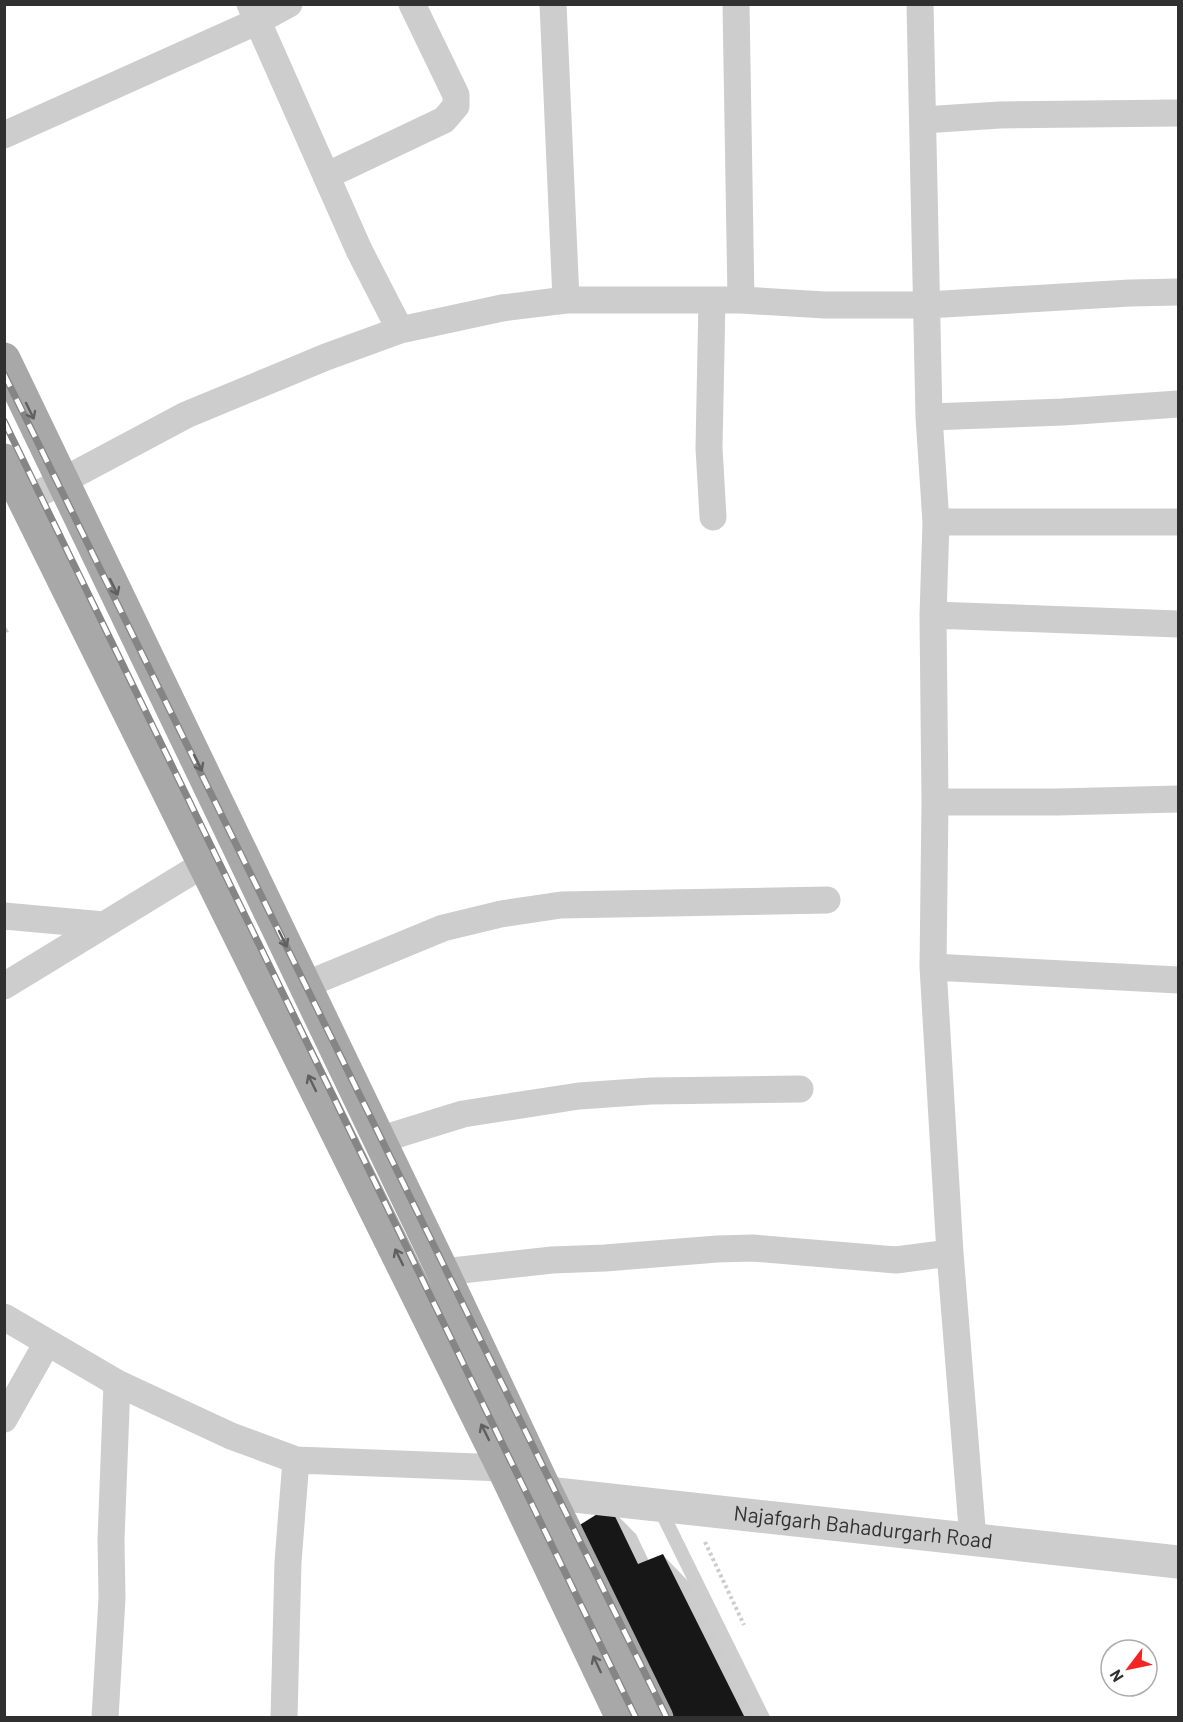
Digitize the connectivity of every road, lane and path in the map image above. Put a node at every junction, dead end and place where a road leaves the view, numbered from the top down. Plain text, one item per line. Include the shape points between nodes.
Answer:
1 (289, 4) edge
2 (412, 4) edge
3 (553, 4) edge
4 (736, 4) edge
5 (920, 4) edge
6 (254, 13) edge
7 (1179, 113) edge
8 (923, 120) junction
9 (4, 135) edge
10 (326, 176) junction
11 (1179, 292) edge
12 (566, 300) junction
13 (712, 300) junction
14 (741, 300) junction
15 (927, 305) junction
16 (400, 330) junction
17 (4, 359) edge
18 (1179, 404) edge
19 (929, 417) junction
20 (4, 460) edge
21 (63, 480) junction
22 (25, 501) junction
23 (713, 517) dead end
24 (936, 522) junction
25 (1179, 522) edge
26 (933, 615) junction
27 (1179, 624) edge
28 (1179, 800) edge
29 (935, 802) junction
30 (204, 864) junction
31 (827, 900) dead end
32 (4, 916) edge
33 (104, 925) junction
34 (933, 967) junction
35 (1179, 980) edge
36 (4, 986) edge
37 (305, 986) junction
38 (800, 1089) dead end
39 (379, 1140) junction
40 (950, 1252) junction
41 (443, 1272) junction
42 (4, 1317) edge
43 (47, 1343) junction
44 (117, 1383) junction
45 (4, 1419) edge
46 (296, 1460) junction
47 (503, 1468) junction
48 (547, 1493) junction
49 (673, 1508) junction
50 (973, 1540) junction
51 (1179, 1562) edge
52 (749, 1634) dead end
53 (105, 1718) edge
54 (284, 1718) edge
55 (622, 1718) edge
56 (657, 1718) edge
57 (763, 1718) edge

1 - 6 street
2 - 10 street via 456,95 456,106 444,120
3 - 12 street
4 - 14 street
5 - 8 street
6 - 9 street
6 - 10 street
7 - 8 street
8 - 15 street
10 - 16 street
11 - 15 street
12 - 13 street
12 - 16 street via 502,308
13 - 14 street
13 - 23 street via 709,448
14 - 15 street
15 - 19 street
16 - 21 street via 186,415
17 -> 21 main road
18 - 19 street
19 - 24 street
20 - 22 main road
21 - 22 street
21 -> 37 main road
22 - 30 main road
24 - 25 street
24 - 26 street
26 - 27 street
26 - 29 street
28 - 29 street
29 - 34 street
30 - 33 street
47 -> 30 main road
31 - 37 street via 561,905 501,914 443,928
32 - 33 street
33 - 36 street
34 - 35 street
34 - 40 street
37 - 39 main road
38 - 39 street via 651,1091 569,1097 463,1114
39 - 41 main road
40 - 41 street via 896,1260 753,1248 717,1249
40 - 50 street
41 - 48 main road
42 - 43 street
43 - 44 street
43 - 45 street
44 - 46 street via 231,1436
44 - 53 street
46 - 47 street
46 - 54 street via 288,1563
55 -> 47 main road
48 - 49 street, Najafgarh Bahadurgarh Road
48 - 56 main road
49 - 50 street, Najafgarh Bahadurgarh Road
49 - 52 path
49 - 57 lane
50 - 51 street, Najafgarh Bahadurgarh Road

